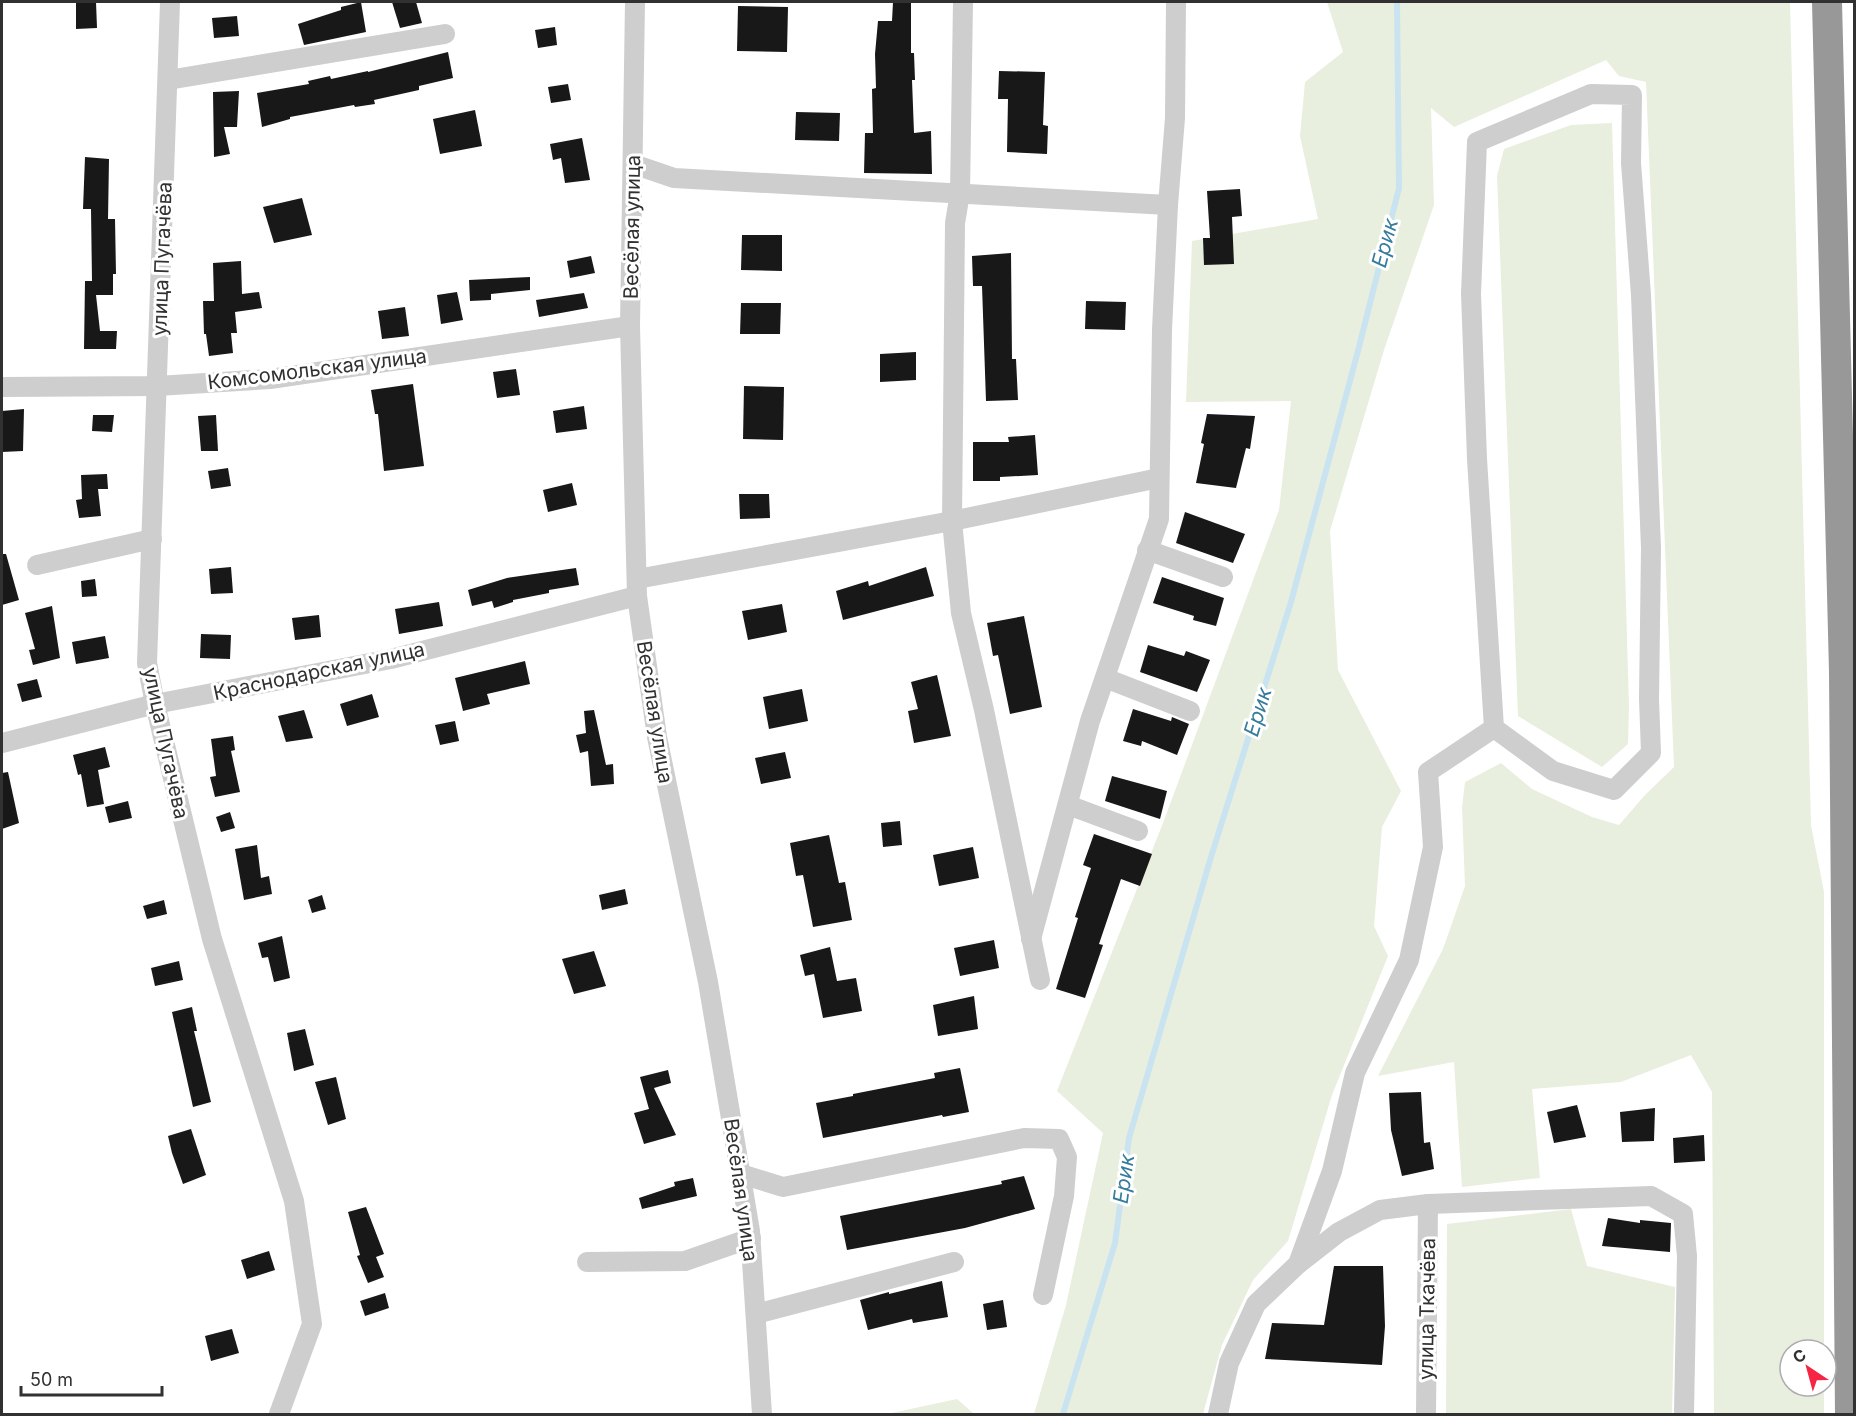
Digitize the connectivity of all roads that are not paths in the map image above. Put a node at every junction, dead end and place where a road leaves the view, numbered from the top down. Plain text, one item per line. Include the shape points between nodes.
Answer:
1 (170, 2) edge
2 (635, 2) edge
3 (963, 2) edge
4 (1176, 2) edge
5 (1827, 2) edge
6 (446, 34) dead end
7 (168, 80) junction
8 (633, 164) junction
9 (960, 193) junction
10 (1168, 205) junction
11 (630, 326) junction
12 (157, 386) junction
13 (2, 387) edge
14 (1159, 478) junction
15 (952, 521) junction
16 (152, 539) junction
17 (1147, 550) junction
18 (38, 565) dead end
19 (1223, 577) dead end
20 (637, 588) junction
21 (1105, 678) junction
22 (155, 704) junction
23 (1190, 711) dead end
24 (1494, 728) junction
25 (2, 743) edge
26 (1068, 805) junction
27 (1138, 831) dead end
28 (1031, 939) junction
29 (1040, 980) dead end
30 (741, 1174) junction
31 (1428, 1204) junction
32 (751, 1238) junction
33 (587, 1262) dead end
34 (954, 1262) dead end
35 (1298, 1264) junction
36 (1043, 1295) dead end
37 (756, 1314) junction
38 (279, 1414) edge
39 (762, 1414) edge
40 (1218, 1414) edge
41 (1426, 1414) edge
42 (1684, 1414) edge
43 (1850, 1414) edge

1 - 7 street, улица Пугачёва
2 - 8 street, Весёлая улица
3 - 9 street
4 - 10 street via 1175,118
5 - 43 highway via 1844,672
6 - 7 street
7 - 12 street, улица Пугачёва
8 - 9 street via 674,178
8 - 11 street, Весёлая улица
9 - 10 street
9 - 15 street via 955,223
10 - 14 street
11 - 12 street, Комсомольская улица via 270,379
11 - 20 street, Весёлая улица
12 - 13 street, Комсомольская улица
12 - 16 street, улица Пугачёва
14 - 15 street, Краснодарская улица
14 - 17 street via 1159,519
15 - 20 street, Краснодарская улица
15 - 28 street via 961,613
16 - 18 street
16 - 22 street, улица Пугачёва via 147,663
17 - 19 street
17 - 21 street
20 - 22 street, Краснодарская улица via 391,658
20 - 30 street, Весёлая улица via 657,737 708,982
21 - 23 street
21 - 26 street
22 - 25 street, Краснодарская улица
22 - 38 street, улица Пугачёва via 212,939 294,1201 312,1324
24 - 24 street via 1552,771 1614,790 1652,753 1651,548 1641,295 1631,164 1632,95 1591,94 1477,142 1471,294
24 - 35 street via 1428,772 1433,847 1409,960 1354,1073 1332,1171
26 - 27 street
26 - 28 street
28 - 29 street
30 - 32 street, Весёлая улица
30 - 36 street via 783,1187 1024,1137 1059,1139 1067,1157 1064,1196
31 - 35 street via 1380,1210 1339,1232
31 - 41 street, улица Ткачёва
31 - 42 street via 1651,1196 1683,1214 1687,1256
32 - 33 street via 685,1261
32 - 37 street, Весёлая улица
34 - 37 street
35 - 40 street via 1256,1304 1229,1363
37 - 39 street, Весёлая улица

